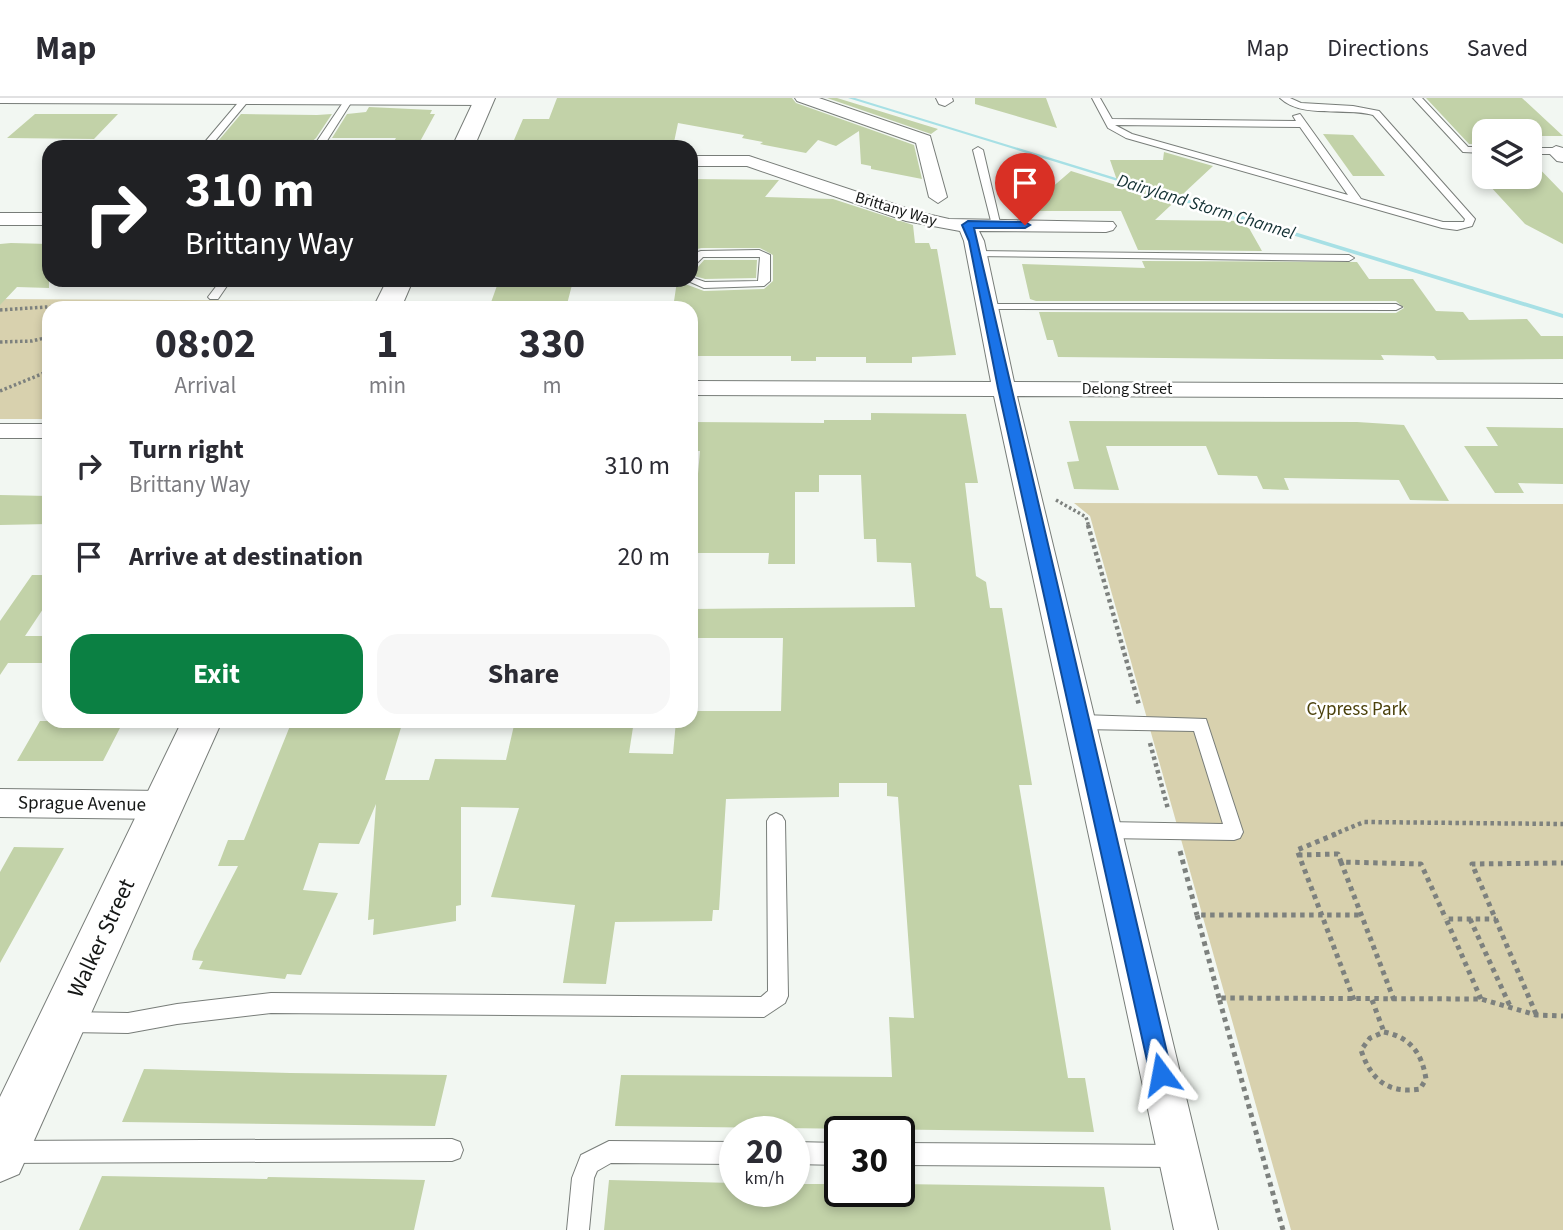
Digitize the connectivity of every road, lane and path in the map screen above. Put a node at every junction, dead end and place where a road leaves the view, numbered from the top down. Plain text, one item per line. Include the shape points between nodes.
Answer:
1 (0, 98) edge
2 (803, 98) edge
3 (1096, 98) edge
4 (1417, 98) edge
5 (246, 99) edge
6 (349, 99) edge
7 (393, 99) edge
8 (431, 99) edge
9 (485, 99) edge
10 (1286, 100) edge
11 (1108, 122) junction
12 (1303, 124) junction
13 (211, 140) edge
14 (323, 140) edge
15 (466, 140) edge
16 (978, 149) dead end
17 (1472, 150) edge
18 (1542, 151) edge
19 (1561, 153) edge
20 (698, 161) edge
21 (937, 197) dead end
22 (1358, 202) junction
23 (0, 219) edge
24 (42, 219) edge
25 (997, 225) junction
26 (1106, 226) dead end
27 (972, 239) junction
28 (698, 255) edge
29 (1349, 258) dead end
30 (698, 283) edge
31 (221, 287) edge
32 (214, 297) dead end
33 (42, 307) edge
34 (988, 307) junction
35 (1396, 307) dead end
36 (0, 310) edge
37 (42, 338) edge
38 (0, 342) edge
39 (42, 374) edge
40 (698, 388) edge
41 (1004, 388) junction
42 (0, 391) edge
43 (1563, 391) edge
44 (0, 430) edge
45 (42, 431) edge
46 (1052, 487) dead end
47 (1081, 722) junction
48 (1144, 723) junction
49 (199, 728) edge
50 (0, 803) edge
51 (164, 804) junction
52 (776, 821) dead end
53 (1563, 824) edge
54 (1105, 830) junction
55 (1174, 831) junction
56 (1298, 855) junction
57 (1341, 863) junction
58 (1563, 863) edge
59 (1197, 915) junction
60 (1321, 915) junction
61 (1361, 915) junction
62 (1446, 919) junction
63 (1470, 919) junction
64 (1496, 919) junction
65 (1219, 998) junction
66 (1481, 999) junction
67 (1354, 1000) junction
68 (1372, 1000) junction
69 (1394, 1000) junction
70 (1510, 1007) junction
71 (1536, 1015) junction
72 (1563, 1016) edge
73 (62, 1022) junction
74 (1384, 1031) junction
75 (452, 1150) dead end
76 (0, 1153) edge
77 (719, 1153) edge
78 (915, 1154) edge
79 (1180, 1156) junction
80 (578, 1230) edge
81 (1196, 1230) edge
82 (1283, 1230) edge

1 - 5 street
2 - 21 street via 924,140
3 - 11 lane
4 - 17 lane via 1466,150
5 - 6 street
5 - 13 lane
6 - 7 street
6 - 14 lane
7 - 8 street
8 - 9 street
9 - 15 main road
10 - 12 lane
10 - 22 lane via 1303,106 1364,108 1376,113 1470,219 1458,227 1442,225
11 - 12 lane
11 - 22 lane via 1129,136
12 - 22 lane
16 - 25 lane
18 - 19 lane
20 - 27 street, Brittany Way via 749,160 949,225
23 - 24 street
25 - 26 street, Brittany Way
25 - 27 street, Brittany Way
27 - 29 lane
27 - 34 street
28 - 30 lane via 765,255 765,281 760,284
31 - 32 lane
33 - 36 path
34 - 35 lane
34 - 41 street
37 - 38 path
39 - 42 path
40 - 41 street, Delong Street
41 - 43 street, Delong Street
41 - 47 street
44 - 45 street
46 - 48 path via 1055,500 1086,517
47 - 48 lane
47 - 54 street
48 - 55 path
48 - 55 lane via 1200,723 1234,832
49 - 51 main road, Walker Street
50 - 51 street, Sprague Avenue
51 - 73 main road, Walker Street
52 - 73 lane via 778,996 764,1007 271,1003 128,1024
53 - 56 path via 1364,822 1297,850
54 - 55 lane
54 - 79 street
55 - 59 path
56 - 57 path via 1338,854
56 - 60 path
57 - 61 path
57 - 62 path via 1422,864
58 - 64 path via 1472,864
59 - 60 path
59 - 65 path
60 - 61 path
60 - 67 path
61 - 69 path
62 - 63 path
62 - 66 path
63 - 64 path
63 - 70 path
64 - 71 path
65 - 67 path
65 - 82 path
66 - 69 path
66 - 70 path
67 - 68 path
68 - 69 path
68 - 74 path
70 - 71 path
71 - 72 path
73 - 76 main road, Walker Street
74 - 74 path via 1365,1041 1361,1050 1366,1065 1390,1089 1405,1093 1420,1089 1426,1079 1417,1048
75 - 76 lane
77 - 80 lane via 609,1152 589,1163 583,1178
78 - 79 lane
79 - 81 street

